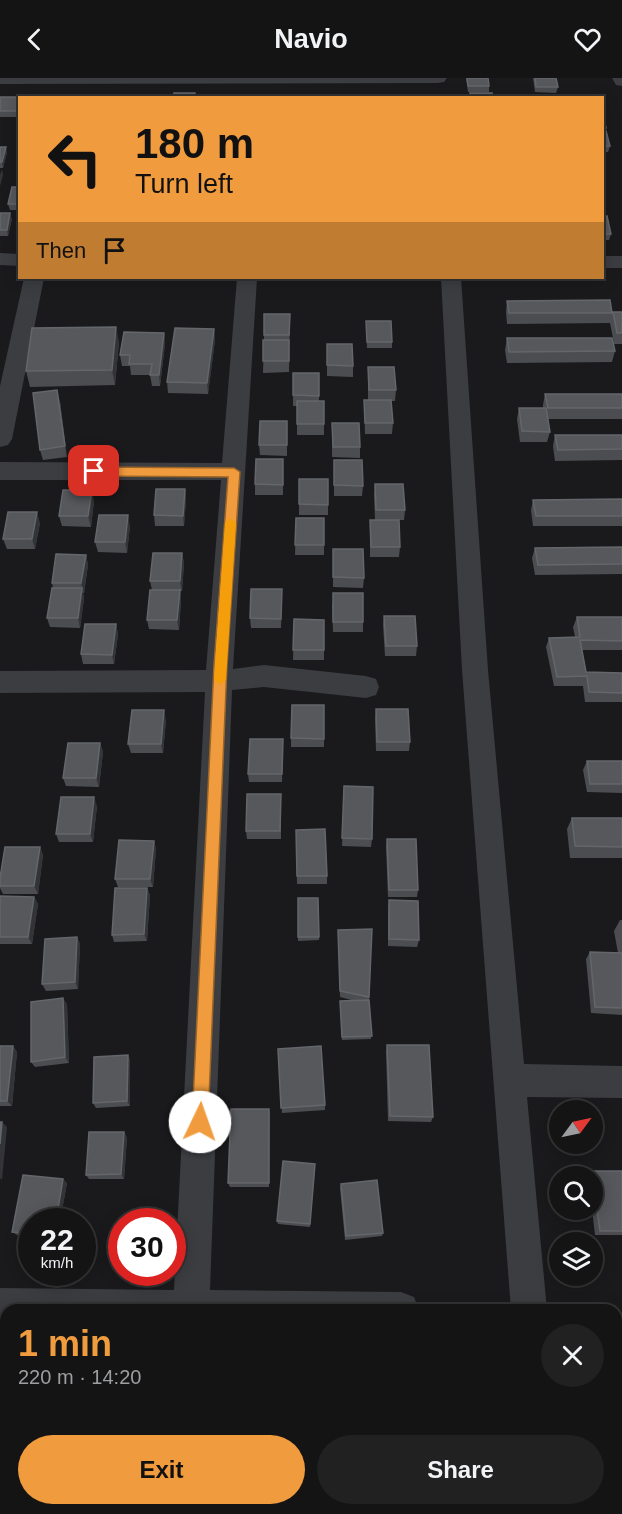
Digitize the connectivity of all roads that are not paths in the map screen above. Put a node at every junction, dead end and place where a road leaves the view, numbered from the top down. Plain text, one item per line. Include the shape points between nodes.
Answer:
1 (438, 78) edge
2 (0, 79) edge
3 (93, 79) edge
4 (90, 96) edge
5 (441, 96) edge
6 (0, 259) edge
7 (18, 260) edge
8 (604, 262) edge
9 (622, 262) edge
10 (34, 279) edge
11 (247, 279) edge
12 (451, 279) edge
13 (0, 440) edge
14 (0, 471) edge
15 (234, 472) junction
16 (220, 681) junction
17 (0, 682) edge
18 (366, 687) dead end
19 (510, 1080) junction
20 (622, 1082) edge
21 (191, 1304) edge
22 (529, 1304) edge

1 - 3 street
1 - 5 street
2 - 3 street
3 - 4 street
6 - 7 street
8 - 9 street
10 - 13 street
11 - 15 street
12 - 19 street via 475,670
14 - 15 street
15 - 16 street
16 - 17 street
16 - 18 street via 264,676
16 - 21 street
19 - 20 street
19 - 22 street

